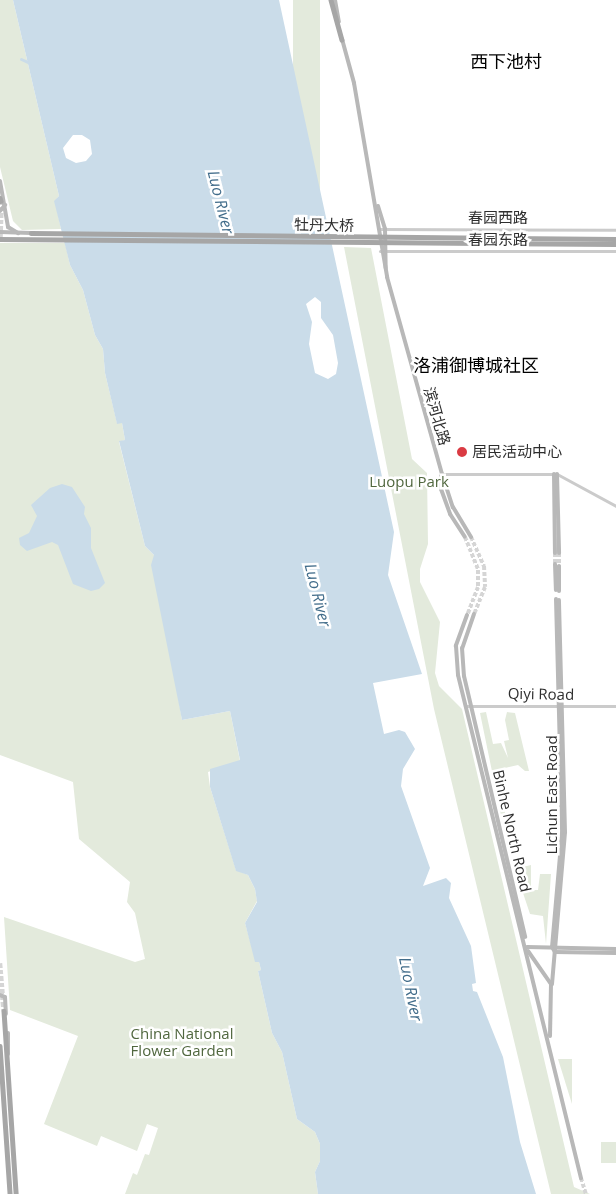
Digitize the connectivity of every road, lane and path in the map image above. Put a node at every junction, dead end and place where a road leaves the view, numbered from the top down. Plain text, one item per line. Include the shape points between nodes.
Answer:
1 (331, 0) edge
2 (335, 0) edge
3 (342, 40) junction
4 (0, 181) edge
5 (373, 192) junction
6 (2, 201) edge
7 (0, 211) edge
8 (379, 229) junction
9 (385, 229) junction
10 (616, 230) edge
11 (0, 232) edge
12 (18, 233) junction
13 (31, 233) joint
14 (0, 239) edge
15 (616, 240) edge
16 (616, 244) edge
17 (383, 251) junction
18 (616, 251) edge
19 (442, 474) junction
20 (556, 474) junction
21 (616, 506) edge
22 (464, 537) tunnel mouth
23 (471, 537) tunnel mouth
24 (557, 553) tunnel mouth
25 (557, 565) tunnel mouth
26 (558, 591) dead end
27 (558, 600) dead end
28 (474, 614) tunnel mouth
29 (467, 615) tunnel mouth
30 (466, 706) junction
31 (471, 706) junction
32 (560, 706) junction
33 (616, 706) edge
34 (527, 947) junction
35 (616, 948) edge
36 (554, 949) junction
37 (616, 953) edge
38 (552, 988) junction
39 (0, 996) edge
40 (4, 1011) dead end
41 (546, 1024) junction
42 (0, 1046) edge
43 (0, 1055) edge
44 (7, 1056) junction
45 (8, 1110) junction
46 (581, 1178) tunnel mouth
47 (10, 1194) edge
48 (16, 1194) edge

1 - 3 main road
2 - 3 main road, 滨河北路
3 - 5 main road, 滨河北路 via 354,82
4 - 6 main road
5 - 8 main road, 滨河北路
5 - 9 main road, 滨河北路
6 - 7 main road
6 - 12 main road via 8,227
8 - 9 street, 春园西路
8 - 17 main road, 滨河北路
9 - 10 street, 春园西路
9 - 17 main road, 滨河北路
11 - 12 main road
12 - 13 main road
13 - 15 main road, 牡丹大桥
14 - 16 main road, 牡丹大桥
17 - 18 street, 春园东路
17 - 19 main road, 滨河北路 via 387,277
19 - 20 street
19 - 22 main road via 441,489 450,514
19 - 23 main road via 453,507
20 - 21 street
20 - 24 main road
25 - 26 main road
27 - 32 main road, Lichun East Road
28 - 31 main road, Binhe North Road via 462,648
29 - 30 main road, Binhe North Road via 456,646 458,675
30 - 31 street, Qiyi Road
30 - 41 main road, Binhe North Road
31 - 32 street, Qiyi Road
31 - 34 main road, Binhe North Road
32 - 33 street, Qiyi Road
32 - 36 main road, Lichun East Road via 562,833
34 - 36 main road
34 - 38 main road, Binhe North Road via 531,960
35 - 36 main road
36 - 37 main road
36 - 38 main road, Lichun East Road
38 - 41 main road, Binhe North Road
39 - 44 main road via 5,997
40 - 44 main road
41 - 46 main road, Binhe North Road
42 - 43 main road
43 - 45 main road
44 - 45 main road
45 - 47 main road
45 - 48 main road

